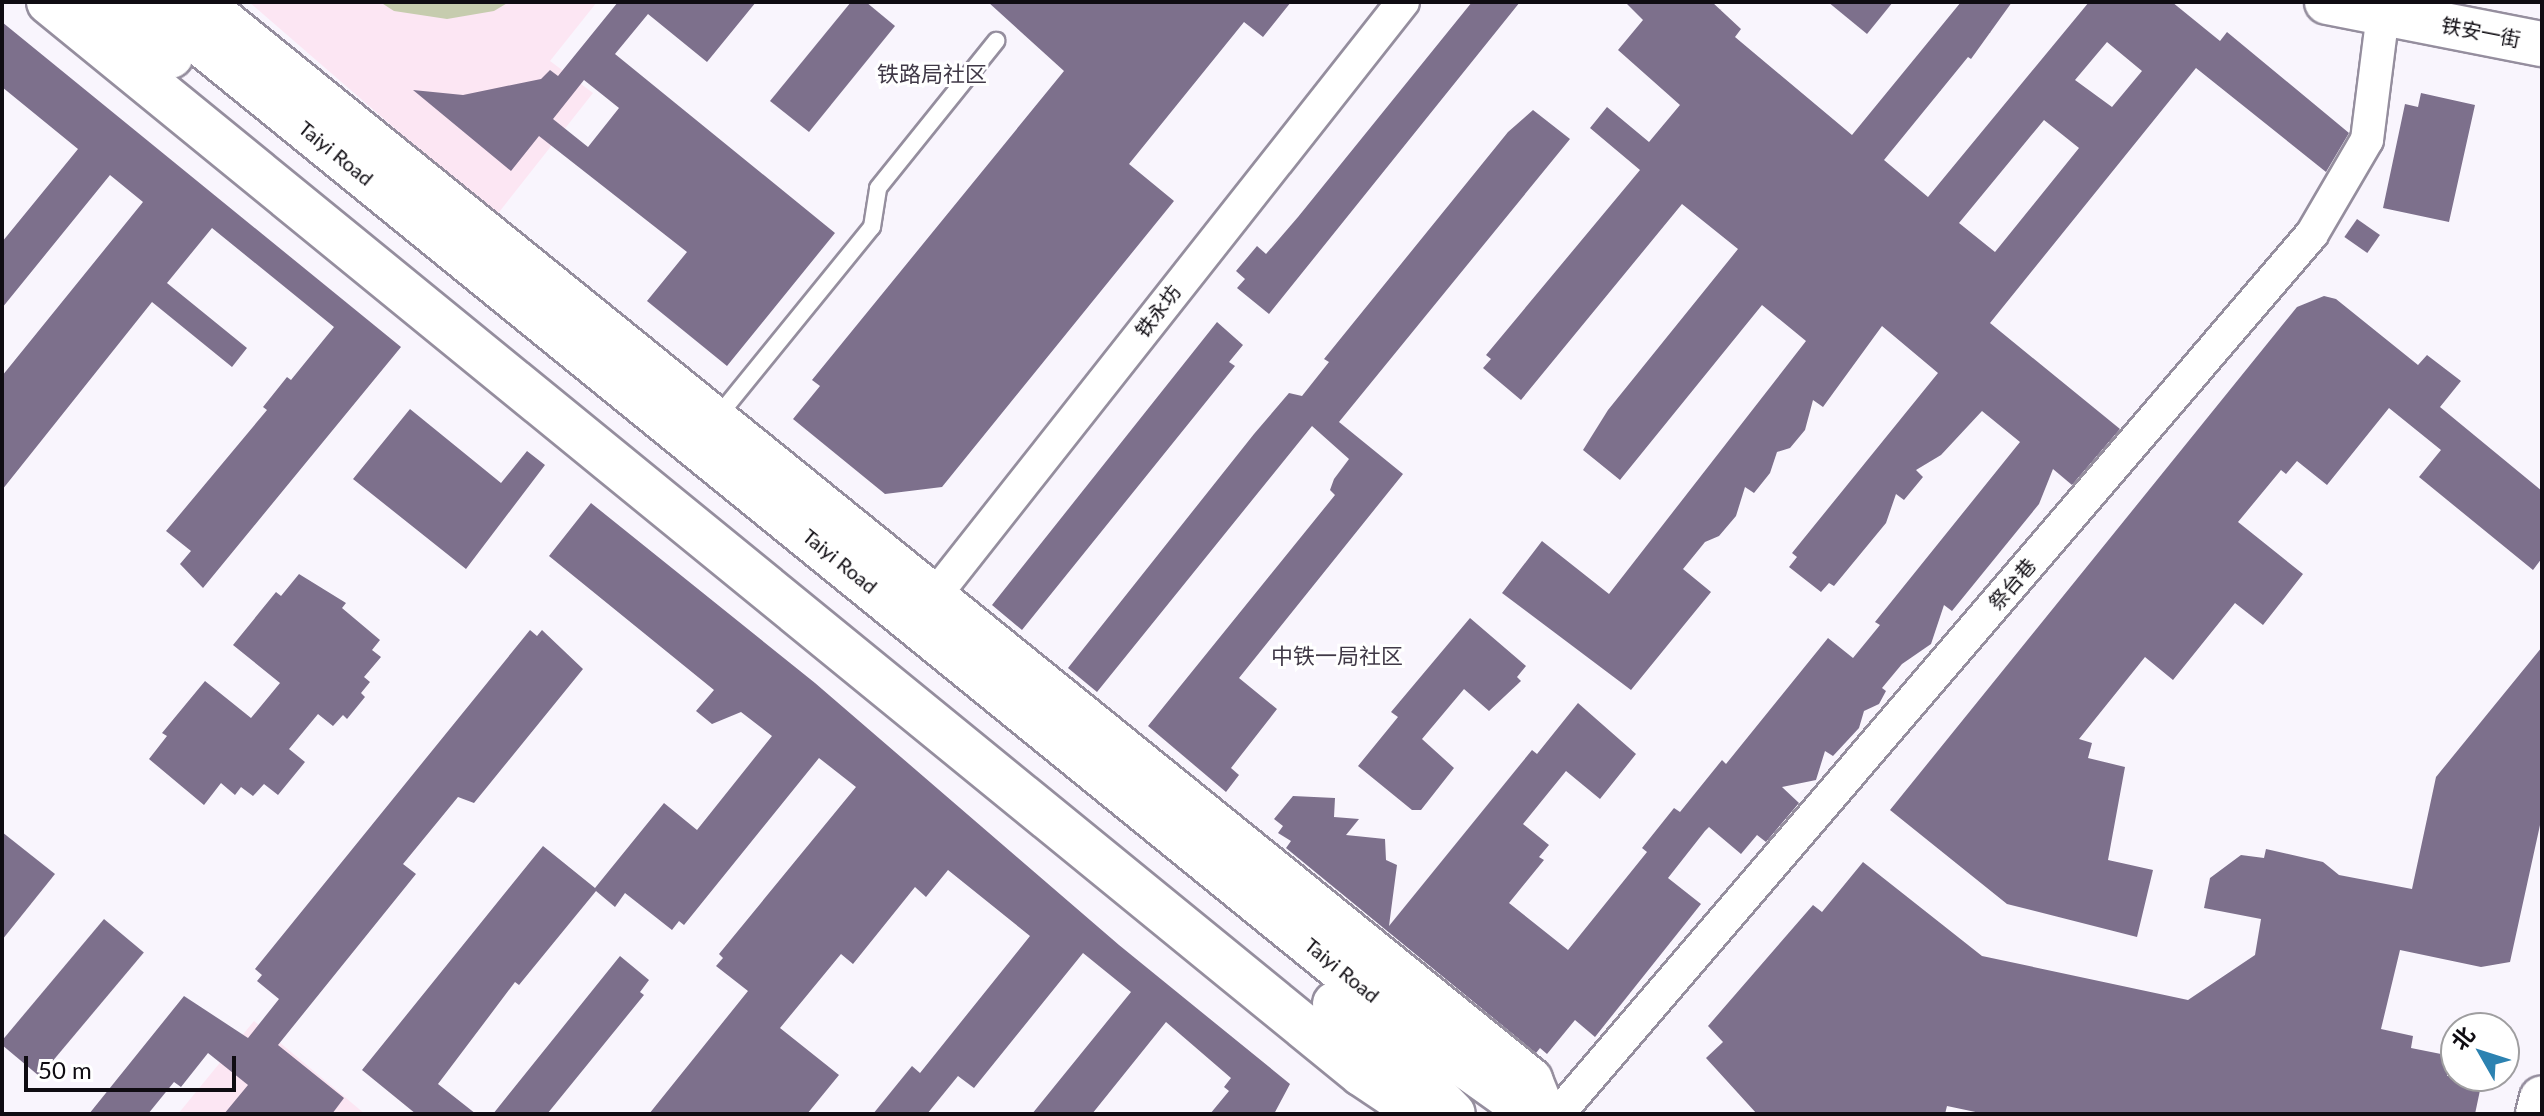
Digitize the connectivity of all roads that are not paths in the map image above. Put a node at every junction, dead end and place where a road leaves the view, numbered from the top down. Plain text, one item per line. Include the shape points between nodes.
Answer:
1 (49, 2) edge
2 (105, 2) edge
3 (150, 2) edge
4 (199, 2) edge
5 (1403, 2) edge
6 (2327, 2) edge
7 (2383, 14) junction
8 (996, 41) dead end
9 (2542, 44) edge
10 (714, 421) junction
11 (923, 610) junction
12 (2542, 1098) edge
13 (1422, 1114) edge
14 (1453, 1114) edge
15 (1533, 1114) edge
16 (1544, 1114) edge
17 (1558, 1114) edge
18 (2538, 1114) edge

1 - 13 main road via 1362,1074
2 - 14 main road, Taiyi Road via 1386,1046
3 - 11 main road, Taiyi Road
4 - 10 main road
5 - 11 street, 铁永坊
6 - 7 main road, 铁安一街
7 - 9 main road, 铁安一街
7 - 17 street, 祭台巷 via 2367,140 2312,234
8 - 10 lane via 878,188 872,227
10 - 11 main road
11 - 15 main road, Taiyi Road via 1418,1032
11 - 16 main road via 1530,1080
12 - 18 main road

